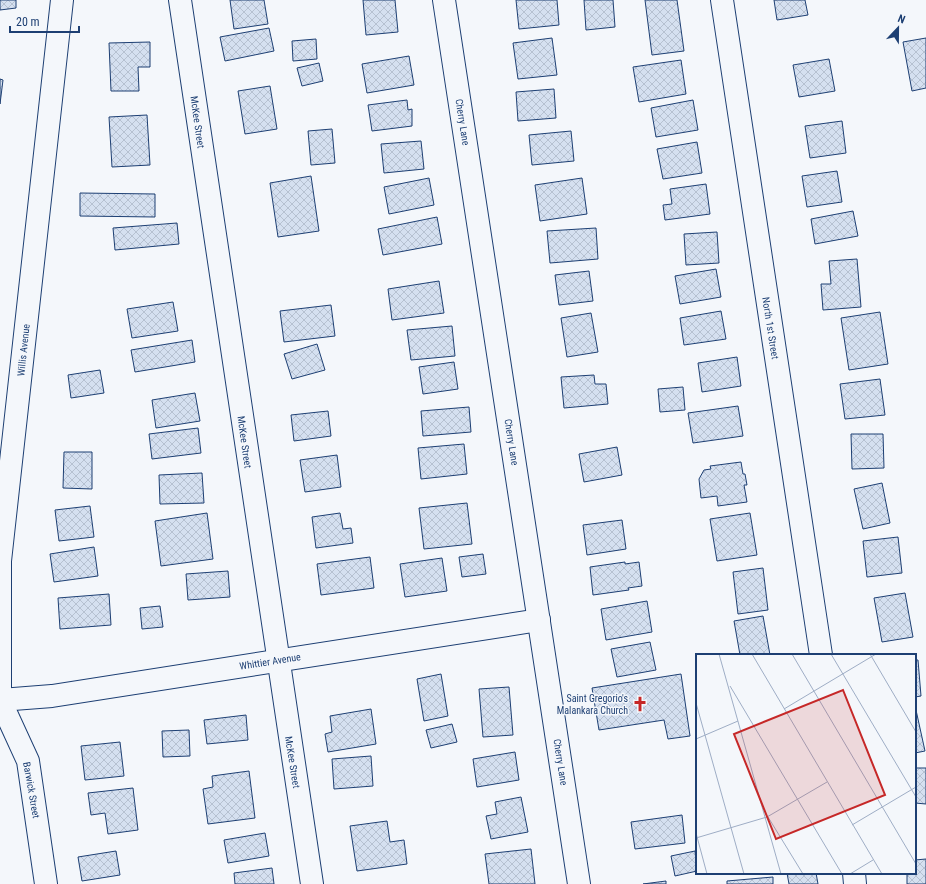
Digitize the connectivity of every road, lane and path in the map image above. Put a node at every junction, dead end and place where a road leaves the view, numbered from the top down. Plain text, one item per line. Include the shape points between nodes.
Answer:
1 (62, 0) edge
2 (180, 0) edge
3 (444, 0) edge
4 (722, 0) edge
5 (539, 620) junction
6 (821, 654) edge
7 (278, 660) junction
8 (0, 700) edge
9 (854, 874) edge
10 (46, 884) edge
11 (312, 884) edge
12 (579, 884) edge
13 (855, 884) edge

1 - 8 street, Willis Avenue via 0,561
2 - 7 street, McKee Street
3 - 5 street, Cherry Lane
4 - 6 street, North 1st Street
5 - 7 street, Whittier Avenue
5 - 12 street, Cherry Lane
7 - 8 street, Whittier Avenue via 52,696
7 - 11 street, McKee Street
8 - 10 street, Barwick Street via 28,761
9 - 13 street

